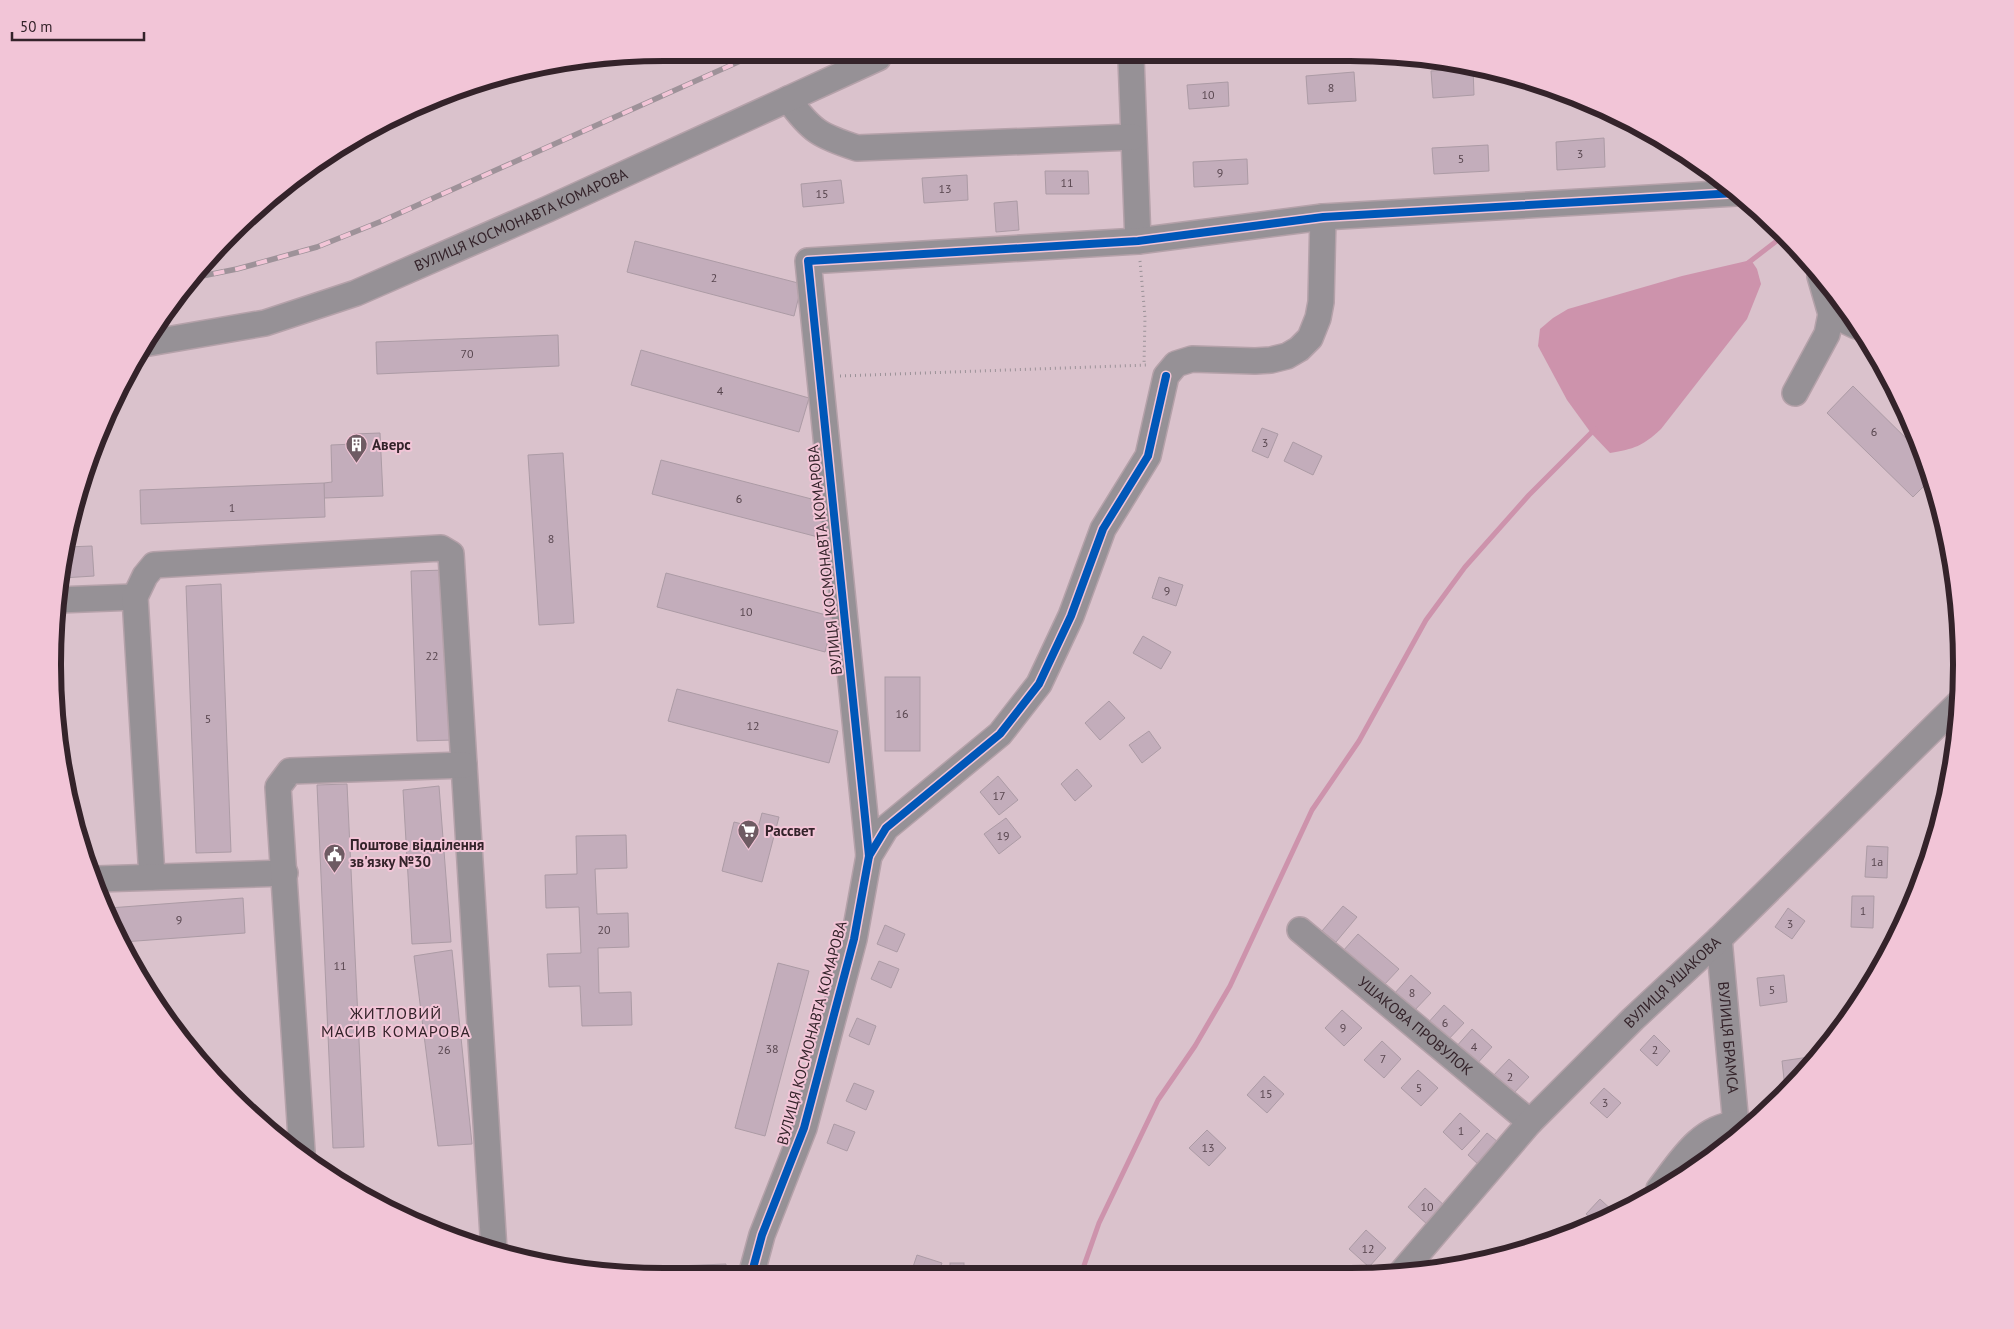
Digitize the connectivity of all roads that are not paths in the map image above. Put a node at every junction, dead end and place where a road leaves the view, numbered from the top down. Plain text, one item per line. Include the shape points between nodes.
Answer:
1 (871, 61) edge
2 (1131, 61) edge
3 (788, 99) junction
4 (1133, 137) junction
5 (1726, 194) edge
6 (1323, 217) junction
7 (1138, 241) junction
8 (1825, 293) edge
9 (1831, 314) junction
10 (1845, 321) edge
11 (155, 342) edge
12 (1795, 392) dead end
13 (135, 597) junction
14 (65, 600) edge
15 (1950, 711) edge
16 (464, 765) junction
17 (869, 856) junction
18 (285, 874) junction
19 (152, 877) junction
20 (101, 879) edge
21 (1300, 930) dead end
22 (1719, 939) junction
23 (1530, 1122) junction
24 (1737, 1127) edge
25 (1734, 1129) edge
26 (302, 1146) edge
27 (1671, 1175) edge
28 (493, 1243) edge
29 (1408, 1265) edge
30 (753, 1268) edge

1 - 3 street, ВУЛИЦЯ КОСМОНАВТА КОМАРОВА
2 - 4 street
3 - 4 street via 806,123 818,132 857,148
3 - 11 street, ВУЛИЦЯ КОСМОНАВТА КОМАРОВА via 356,293 265,323
4 - 7 street
5 - 6 street
6 - 7 street
6 - 17 street, ВУЛИЦЯ КОСМОНАВТА КОМАРОВА via 1320,310 1310,338 1300,349 1272,360 1192,360 1171,370 1148,456 1103,529 1071,616 1039,684 1000,734 886,828
7 - 17 street, ВУЛИЦЯ КОСМОНАВТА КОМАРОВА via 808,261
8 - 9 street
9 - 10 street
9 - 12 street via 1827,334
13 - 14 street
13 - 16 street via 154,565 441,548 450,554
13 - 19 street
15 - 22 street, ВУЛИЦЯ УШАКОВА
16 - 18 street via 290,771 278,787
16 - 28 street
17 - 30 street, ВУЛИЦЯ КОСМОНАВТА КОМАРОВА via 854,939 804,1128 762,1235
18 - 19 street
18 - 26 street
19 - 20 street
21 - 23 street, УШАКОВА ПРОВУЛОК
22 - 23 street, ВУЛИЦЯ УШАКОВА via 1632,1019
22 - 24 street, ВУЛИЦЯ БРАМСА
23 - 29 street, ВУЛИЦЯ УШАКОВА
25 - 27 street via 1722,1126 1696,1143

